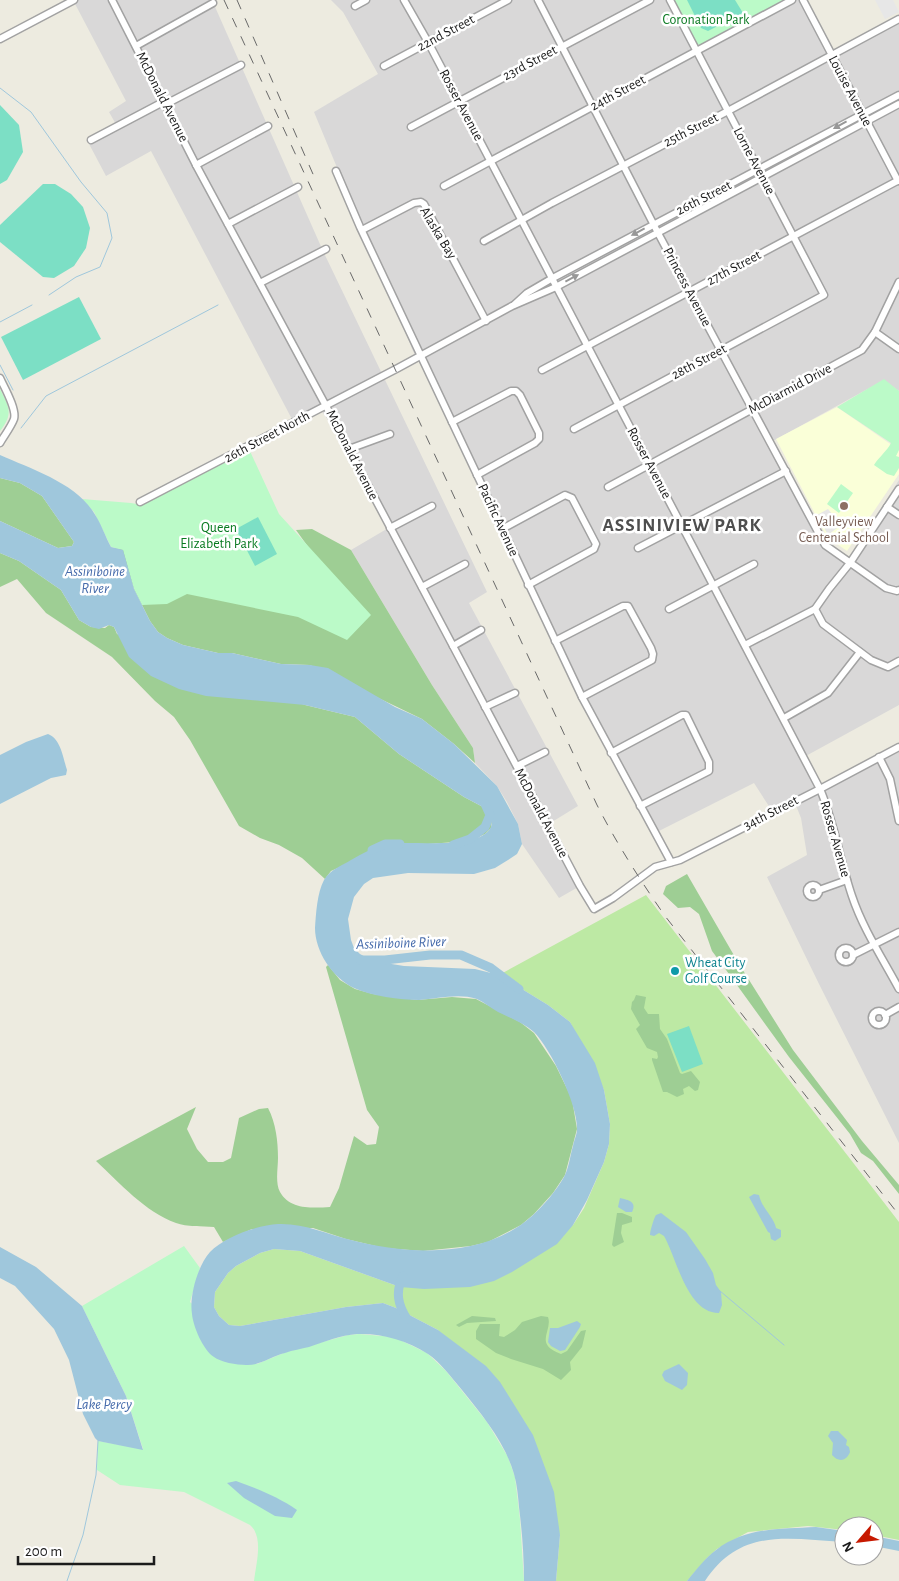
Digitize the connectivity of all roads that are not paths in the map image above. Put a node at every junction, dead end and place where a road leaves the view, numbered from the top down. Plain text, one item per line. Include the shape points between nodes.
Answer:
1 (74, 0) edge
2 (112, 0) edge
3 (366, 0) edge
4 (404, 0) edge
5 (508, 0) edge
6 (538, 0) edge
7 (650, 0) edge
8 (670, 0) edge
9 (792, 0) edge
10 (803, 0) edge
11 (213, 3) dead end
12 (355, 6) dead end
13 (899, 19) edge
14 (0, 39) edge
15 (428, 42) junction
16 (136, 46) junction
17 (563, 46) junction
18 (697, 51) junction
19 (832, 55) junction
20 (241, 65) dead end
21 (384, 66) dead end
22 (899, 95) edge
23 (165, 102) junction
24 (459, 102) junction
25 (899, 104) edge
26 (594, 106) junction
27 (728, 111) junction
28 (862, 113) junction
29 (866, 122) junction
30 (268, 126) dead end
31 (411, 127) dead end
32 (91, 140) dead end
33 (490, 161) junction
34 (196, 165) junction
35 (623, 165) junction
36 (759, 170) junction
37 (336, 171) dead end
38 (763, 177) junction
39 (898, 181) edge
40 (444, 186) dead end
41 (298, 187) dead end
42 (522, 221) junction
43 (228, 224) junction
44 (654, 224) junction
45 (362, 230) junction
46 (658, 233) junction
47 (794, 236) junction
48 (484, 240) dead end
49 (326, 249) dead end
50 (551, 279) junction
51 (899, 282) edge
52 (260, 283) junction
53 (556, 287) junction
54 (690, 292) junction
55 (824, 295) joint
56 (512, 306) junction
57 (486, 321) junction
58 (875, 332) junction
59 (586, 346) junction
60 (899, 350) edge
61 (721, 351) junction
62 (420, 356) junction
63 (542, 370) dead end
64 (0, 378) edge
65 (326, 406) junction
66 (618, 406) junction
67 (753, 409) junction
68 (452, 422) junction
69 (574, 429) dead end
70 (390, 434) dead end
71 (0, 443) edge
72 (349, 449) junction
73 (649, 465) junction
74 (786, 471) junction
75 (477, 475) junction
76 (608, 487) dead end
77 (899, 489) edge
78 (140, 502) dead end
79 (432, 506) dead end
80 (887, 507) junction
81 (899, 515) edge
82 (682, 526) junction
83 (390, 528) junction
84 (502, 529) junction
85 (638, 548) dead end
86 (850, 563) junction
87 (465, 564) dead end
88 (754, 564) dead end
89 (528, 585) junction
90 (713, 586) junction
91 (422, 587) junction
92 (899, 590) edge
93 (816, 609) junction
94 (669, 610) dead end
95 (481, 630) dead end
96 (554, 641) junction
97 (745, 645) junction
98 (453, 646) junction
99 (860, 652) junction
100 (899, 661) edge
101 (514, 693) dead end
102 (582, 697) junction
103 (485, 707) junction
104 (784, 718) junction
105 (899, 746) edge
106 (545, 752) dead end
107 (611, 753) junction
108 (879, 757) junction
109 (516, 766) junction
110 (820, 789) junction
111 (640, 806) junction
112 (899, 822) edge
113 (671, 862) junction
114 (847, 880) junction
115 (819, 890) dead end
116 (594, 909) joint
117 (899, 932) edge
118 (875, 944) junction
119 (853, 956) dead end
120 (899, 989) edge
121 (899, 1007) edge
122 (885, 1015) dead end

1 - 14 street
2 - 16 street, McDonald Avenue
3 - 12 street
4 - 15 street, Rosser Avenue
5 - 15 street, 22nd Street
6 - 17 street, Princess Avenue
7 - 17 street, 23rd Street
8 - 18 street, Lorne Avenue
9 - 18 street, 24th Street
10 - 19 street, Louise Avenue
11 - 16 street
13 - 19 street, 25th Street
15 - 21 street, 22nd Street
15 - 24 street, Rosser Avenue
16 - 23 street, McDonald Avenue
17 - 24 street, 23rd Street
17 - 26 street, Princess Avenue
18 - 26 street, 24th Street
18 - 27 street, Lorne Avenue
19 - 27 street, 25th Street
19 - 28 street, Louise Avenue
20 - 23 street
22 - 28 street, 26th Street
23 - 32 street
23 - 34 street, McDonald Avenue
24 - 31 street, 23rd Street
24 - 33 street, Rosser Avenue
25 - 29 street, 26th Street
26 - 33 street, 24th Street
26 - 35 street, Princess Avenue
27 - 35 street, 25th Street
27 - 36 street, Lorne Avenue
28 - 29 street, Louise Avenue
28 -> 36 street, 26th Street
29 - 38 street, 26th Street
29 - 39 street, Louise Avenue
30 - 34 street
33 - 40 street, 24th Street
33 - 42 street, Rosser Avenue
34 - 43 street, McDonald Avenue
35 - 42 street, 25th Street
35 - 44 street, Princess Avenue
36 - 38 street, Lorne Avenue
36 - 44 street, 26th Street
37 - 45 street, Pacific Avenue
38 - 46 street, 26th Street
38 - 47 street, Lorne Avenue
39 - 47 street, 27th Street
41 - 43 street
42 - 48 street, 25th Street
42 - 50 street, Rosser Avenue
43 - 52 street, McDonald Avenue
44 - 46 street, Princess Avenue
44 -> 50 street, 26th Street
45 - 57 street, Alaska Bay via 414,203 424,204
45 - 62 street, Pacific Avenue
53 -> 46 street, 26th Street
46 - 54 street, Princess Avenue
47 - 54 street, 27th Street
47 - 55 street, Lorne Avenue
49 - 52 street
50 - 53 street, Rosser Avenue
50 - 56 street, 26th Street
51 - 58 street, McDiarmid Drive
52 - 65 street, McDonald Avenue
53 - 56 street, 26th Street
53 - 59 street, Rosser Avenue
54 - 59 street, 27th Street
54 - 61 street, Princess Avenue
55 - 61 street, 28th Street
56 - 57 street, 26th Street
57 - 62 street, 26th Street
58 - 60 street
58 - 67 street, McDiarmid Drive via 862,350
59 - 63 street, 27th Street
59 - 66 street, Rosser Avenue
61 - 66 street, 28th Street
61 - 67 street, Princess Avenue
62 - 65 street, 26th Street North
62 - 68 street, Pacific Avenue
64 - 71 street via 14,415
65 - 72 street, McDonald Avenue
65 - 78 street, 26th Street North
66 - 69 street, 28th Street
66 - 73 street, Rosser Avenue
67 - 73 street, McDiarmid Drive
67 - 74 street, Princess Avenue
68 - 75 street, Pacific Avenue
68 - 75 street via 516,391 539,433 535,444
70 - 72 street
72 - 83 street, McDonald Avenue
73 - 76 street, McDiarmid Drive
73 - 82 street, Rosser Avenue
74 - 82 street
74 - 86 street, Princess Avenue via 825,545
75 - 84 street, Pacific Avenue
77 - 80 street
79 - 83 street
80 - 81 street
80 - 86 street
82 - 85 street
82 - 90 street, Rosser Avenue
83 - 91 street, McDonald Avenue
84 - 89 street, Pacific Avenue
84 - 89 street via 565,495 572,498 596,544 594,549
86 - 92 street, Princess Avenue via 886,588
86 - 93 street
87 - 91 street
88 - 90 street
89 - 96 street, Pacific Avenue
90 - 94 street
90 - 97 street, Rosser Avenue
91 - 98 street, McDonald Avenue
93 - 97 street
93 - 99 street via 823,624
95 - 98 street
96 - 102 street, Pacific Avenue
96 - 102 street via 628,606 651,648 652,660
97 - 104 street, Rosser Avenue
98 - 103 street, McDonald Avenue
99 - 100 street via 888,667
99 - 104 street via 828,693
101 - 103 street
102 - 107 street, Pacific Avenue
103 - 109 street, McDonald Avenue
104 - 110 street, Rosser Avenue
105 - 108 street, 34th Street
106 - 109 street
107 - 111 street, Pacific Avenue
107 - 111 street via 686,715 709,762 709,771
108 - 110 street, 34th Street
108 - 112 street via 890,779
109 - 116 street, McDonald Avenue
110 - 113 street, 34th Street
110 - 114 street, Rosser Avenue via 829,810
111 - 113 street, Pacific Avenue
113 - 116 street, 34th Street via 640,877
114 - 115 street
114 - 118 street, Rosser Avenue
117 - 118 street
118 - 119 street
118 - 120 street, Rosser Avenue
121 - 122 street

